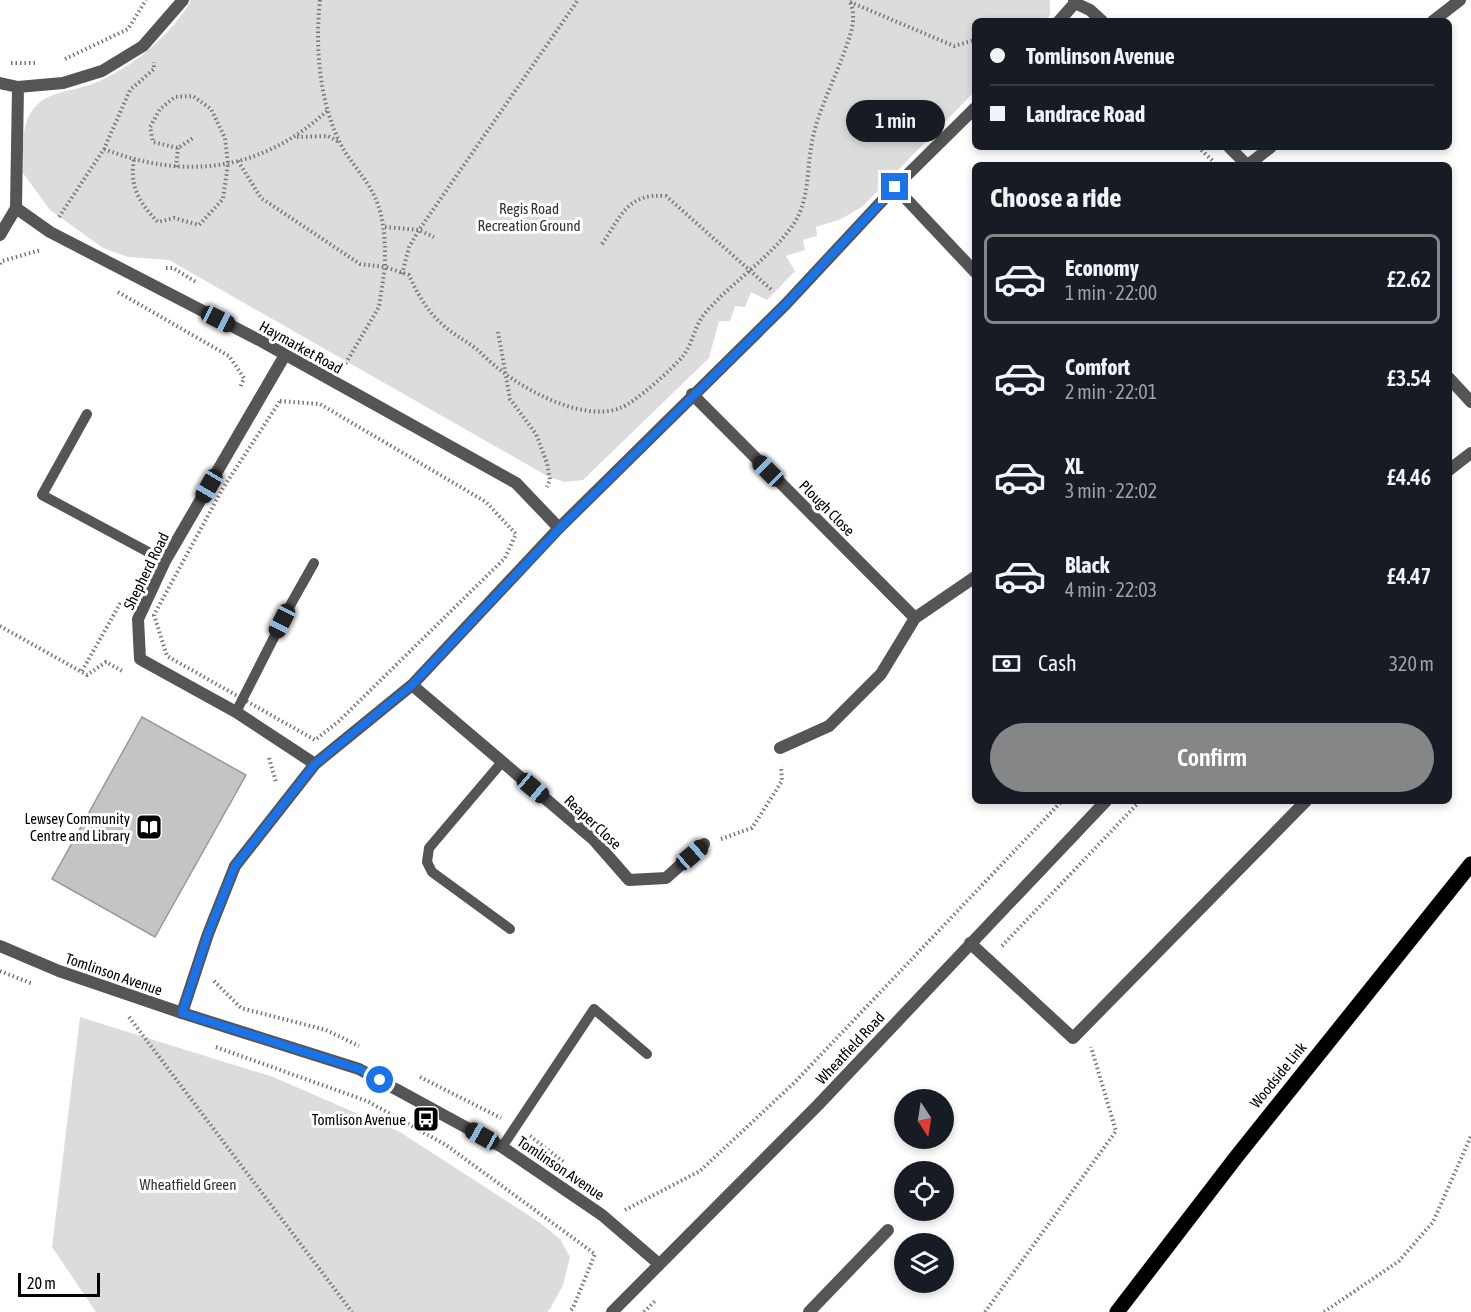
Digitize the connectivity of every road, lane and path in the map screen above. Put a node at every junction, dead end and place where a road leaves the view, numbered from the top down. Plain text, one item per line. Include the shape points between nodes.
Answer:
1 (146, 0) edge
2 (183, 0) edge
3 (320, 0) edge
4 (578, 0) edge
5 (1459, 0) edge
6 (849, 1) edge
7 (1074, 2) edge
8 (1061, 18) edge
9 (1099, 18) edge
10 (1437, 18) edge
11 (972, 41) edge
12 (154, 60) dead end
13 (46, 63) dead end
14 (58, 63) dead end
15 (0, 64) edge
16 (0, 83) edge
17 (18, 87) junction
18 (328, 110) junction
19 (972, 111) edge
20 (297, 136) junction
21 (193, 138) dead end
22 (339, 143) junction
23 (178, 148) junction
24 (104, 149) junction
25 (1201, 150) edge
26 (1232, 150) edge
27 (1267, 150) edge
28 (134, 160) junction
29 (238, 161) junction
30 (1213, 162) edge
31 (1244, 162) edge
32 (1251, 162) edge
33 (228, 164) junction
34 (176, 167) junction
35 (895, 187) junction
36 (16, 208) junction
37 (385, 227) junction
38 (419, 230) junction
39 (50, 232) junction
40 (0, 235) edge
41 (435, 237) dead end
42 (602, 244) dead end
43 (43, 249) dead end
44 (0, 264) edge
45 (386, 267) junction
46 (972, 269) edge
47 (750, 271) junction
48 (402, 274) junction
49 (115, 291) dead end
50 (786, 304) junction
51 (498, 333) dead end
52 (285, 355) junction
53 (340, 371) dead end
54 (503, 372) junction
55 (244, 378) dead end
56 (1452, 381) edge
57 (692, 394) junction
58 (1471, 402) edge
59 (87, 414) dead end
60 (1471, 453) edge
61 (1452, 468) edge
62 (544, 496) dead end
63 (560, 528) junction
64 (165, 561) junction
65 (314, 563) dead end
66 (972, 579) edge
67 (915, 618) junction
68 (0, 626) edge
69 (106, 662) dead end
70 (412, 685) junction
71 (243, 698) junction
72 (236, 712) junction
73 (780, 748) joint
74 (502, 762) junction
75 (315, 764) junction
76 (1059, 804) edge
77 (1103, 804) edge
78 (1303, 804) edge
79 (705, 844) joint
80 (1471, 864) edge
81 (510, 929) dead end
82 (970, 943) junction
83 (0, 946) edge
84 (0, 971) edge
85 (210, 978) dead end
86 (34, 984) dead end
87 (182, 1013) junction
88 (139, 1020) dead end
89 (1085, 1026) junction
90 (205, 1043) dead end
91 (369, 1051) dead end
92 (647, 1054) dead end
93 (411, 1072) dead end
94 (516, 1125) junction
95 (1471, 1136) edge
96 (502, 1147) junction
97 (571, 1168) dead end
98 (617, 1203) dead end
99 (888, 1230) dead end
100 (659, 1264) junction
101 (352, 1312) edge
102 (569, 1312) edge
103 (612, 1312) edge
104 (809, 1312) edge
105 (985, 1312) edge
106 (1117, 1312) edge
107 (1323, 1312) edge

1 - 14 path via 128,28
2 - 17 street via 143,46 102,71 63,83
3 - 18 path via 318,33
4 - 38 path
5 - 10 street
6 - 11 path via 954,46
6 - 47 path via 854,10 851,33 812,139 809,180 799,214 781,240
7 - 8 street
7 - 9 street
12 - 24 path via 154,69 130,90
13 - 15 path
16 - 17 street
17 - 36 street
18 - 20 path
18 - 22 path
19 - 35 street
20 - 22 path via 328,136
20 - 29 path
21 - 23 path
22 - 37 path via 376,199
23 - 33 path via 153,142 150,128 160,109 175,97 192,96 211,109 225,138
23 - 34 path
24 - 28 path
24 - 39 path
25 - 30 path
26 - 31 street
27 - 32 street
28 - 33 path via 131,177 144,208 158,222 174,218 199,225 223,199
28 - 34 path
29 - 33 path
29 - 45 path via 261,198 360,264
33 - 34 path
35 - 46 street
35 - 50 street
36 - 39 street, Haymarket Road
36 - 40 street
37 - 38 path
37 - 45 path
38 - 41 path
38 - 48 path via 409,247
39 - 52 street, Haymarket Road
42 - 47 path via 631,203 648,194 666,196
43 - 44 path
45 - 48 path
45 - 53 path via 379,307
47 - 50 path
47 - 54 path via 696,325 685,354 621,408 591,411 565,405
48 - 54 path via 409,276 419,296 442,324
49 - 55 path via 229,356
50 - 57 street
51 - 54 path
52 - 63 street, Haymarket Road via 516,483
52 - 64 street, Shepherd Road
54 - 62 path via 510,399 536,434 547,463 550,480
56 - 58 street
57 - 63 street
57 - 67 street, Plough Close
59 - 64 lane via 42,495
60 - 61 street
63 - 70 street
64 - 72 street, Shepherd Road via 138,619 140,659
65 - 71 lane
66 - 67 street
67 - 73 street via 881,674 829,726
68 - 69 path via 87,675
70 - 74 street, Reaper Close
70 - 75 street
71 - 71 path via 315,740 505,558 516,534 486,502 320,404 280,401 223,488 154,615 167,656
71 - 72 lane
72 - 75 street, Shepherd Road
73 - 79 path via 782,782 752,828
74 - 79 street, Reaper Close via 594,840 630,880 666,878
74 - 81 lane via 429,848 427,862 432,872
75 - 87 street via 235,866
76 - 98 path via 795,1082 700,1171 626,1210
77 - 82 street, Wheatfield Road
78 - 89 street
80 - 106 main road, Woodside Link
82 - 89 street via 1073,1038
82 - 100 street, Wheatfield Road via 818,1105
83 - 87 street, Tomlinson Avenue via 59,971
84 - 86 path
85 - 91 path via 241,1008 327,1030
87 - 96 street, Tomlinson Avenue via 359,1069
88 - 101 path via 128,1017
89 - 105 path via 1116,1131
90 - 102 path via 367,1101 446,1145 595,1254
92 - 94 lane via 594,1009
93 - 94 path
94 - 96 lane
94 - 97 path
95 - 107 path via 1433,1222 1399,1261
96 - 100 street, Tomlinson Avenue via 602,1215
99 - 104 street
100 - 103 street, Wheatfield Road

